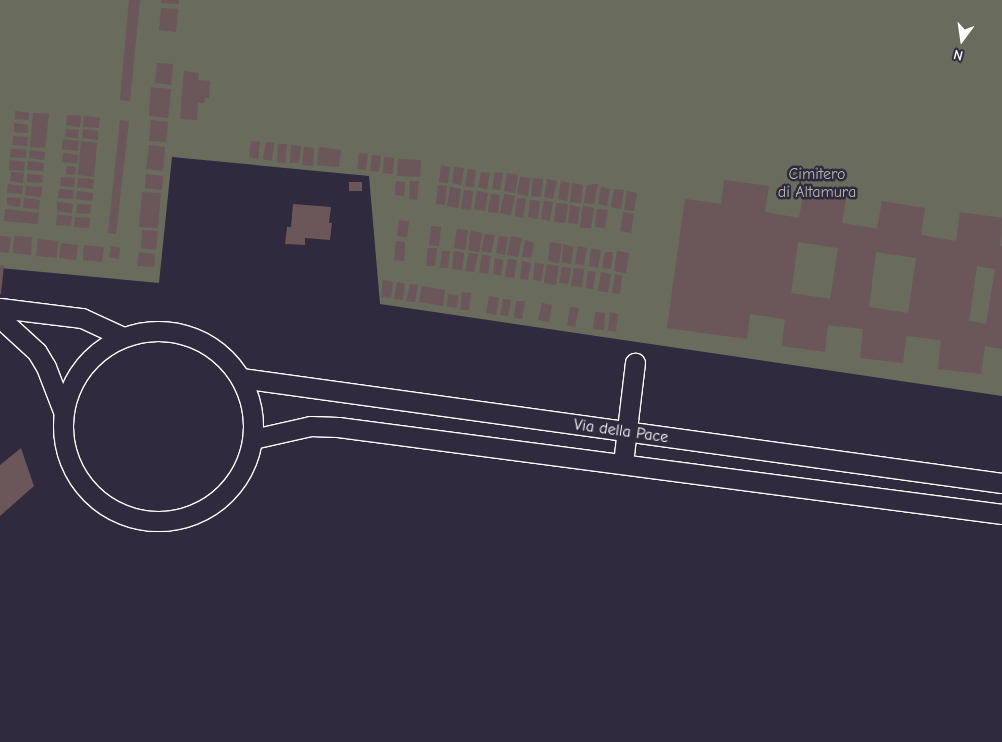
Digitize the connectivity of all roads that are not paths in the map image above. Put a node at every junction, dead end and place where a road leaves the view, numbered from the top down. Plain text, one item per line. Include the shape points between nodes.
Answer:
1 (0, 308) edge
2 (0, 318) edge
3 (123, 337) junction
4 (635, 363) dead end
5 (241, 378) junction
6 (63, 411) junction
7 (626, 432) junction
8 (253, 439) junction
9 (622, 463) junction
10 (1002, 483) edge
11 (1002, 514) edge

1 - 3 street via 82,318
2 - 6 street via 37,352
3 - 5 street via 149,331 185,335 202,341 224,357
3 - 6 street via 95,354 74,380
4 - 7 street
5 - 7 street, Via della Pace
5 - 8 street via 252,407
6 - 8 street via 62,438 70,465 84,489 105,507 140,520 158,522 185,518 210,507 236,481 246,465
7 - 9 street
7 - 10 street, Via della Pace
8 - 9 street, Via della Pace via 310,426 338,427
9 - 11 street, Via della Pace

